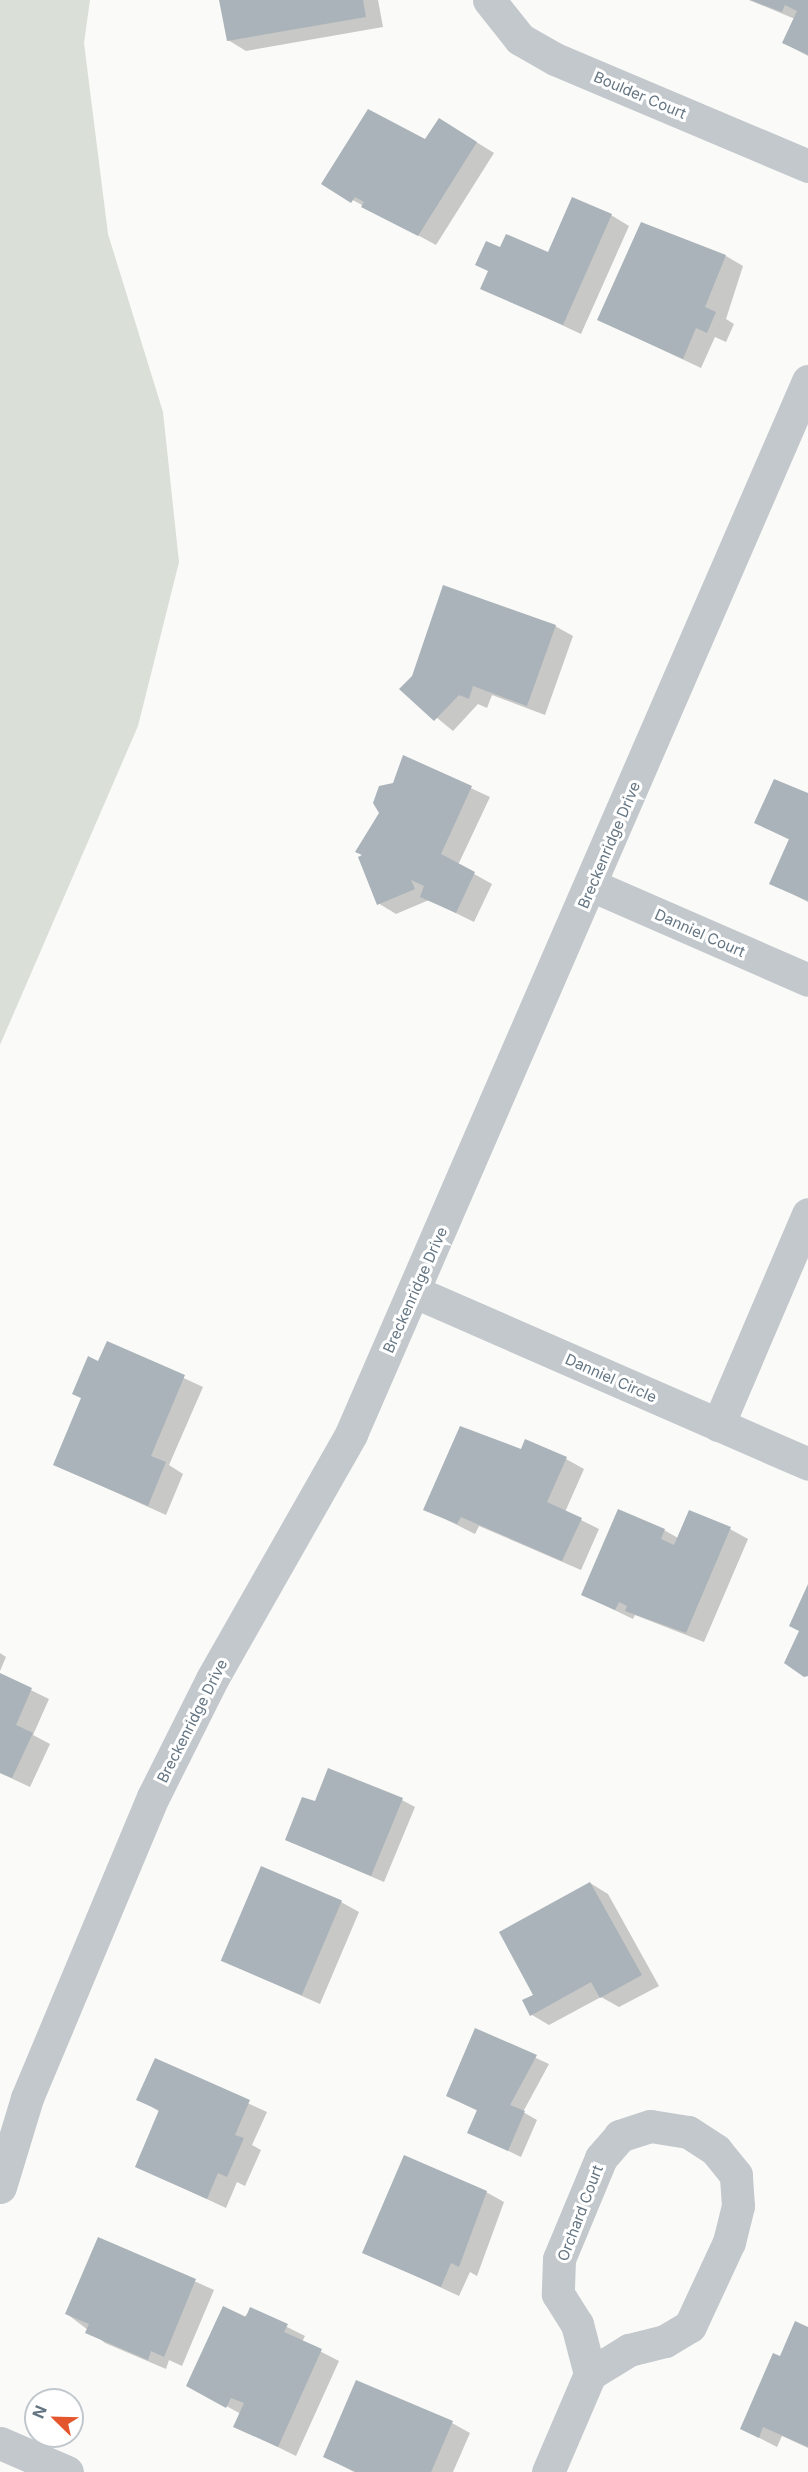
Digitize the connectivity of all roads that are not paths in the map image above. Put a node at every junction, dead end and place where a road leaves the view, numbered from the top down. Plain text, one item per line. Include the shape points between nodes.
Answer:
1 (489, 0) edge
2 (808, 166) edge
3 (808, 381) edge
4 (591, 885) junction
5 (808, 980) edge
6 (808, 1214) edge
7 (415, 1292) junction
8 (718, 1425) junction
9 (808, 1464) edge
10 (0, 2187) edge
11 (590, 2374) junction
12 (0, 2444) edge
13 (67, 2472) edge
14 (548, 2472) edge

1 - 2 street, Boulder Court via 520,39 555,59
3 - 4 street, Breckenridge Drive
4 - 5 street, Danniel Court
4 - 7 street, Breckenridge Drive
6 - 8 street
7 - 8 street, Danniel Circle
7 - 10 street, Breckenridge Drive via 351,1434 212,1679 153,1797 27,2098
8 - 9 street, Danniel Circle
11 - 11 street, Orchard Court via 629,2350 665,2341 690,2326 729,2242 738,2206 736,2175 716,2150 688,2132 650,2126 620,2136 601,2158 559,2259 558,2294 577,2324
11 - 14 street
12 - 13 street

